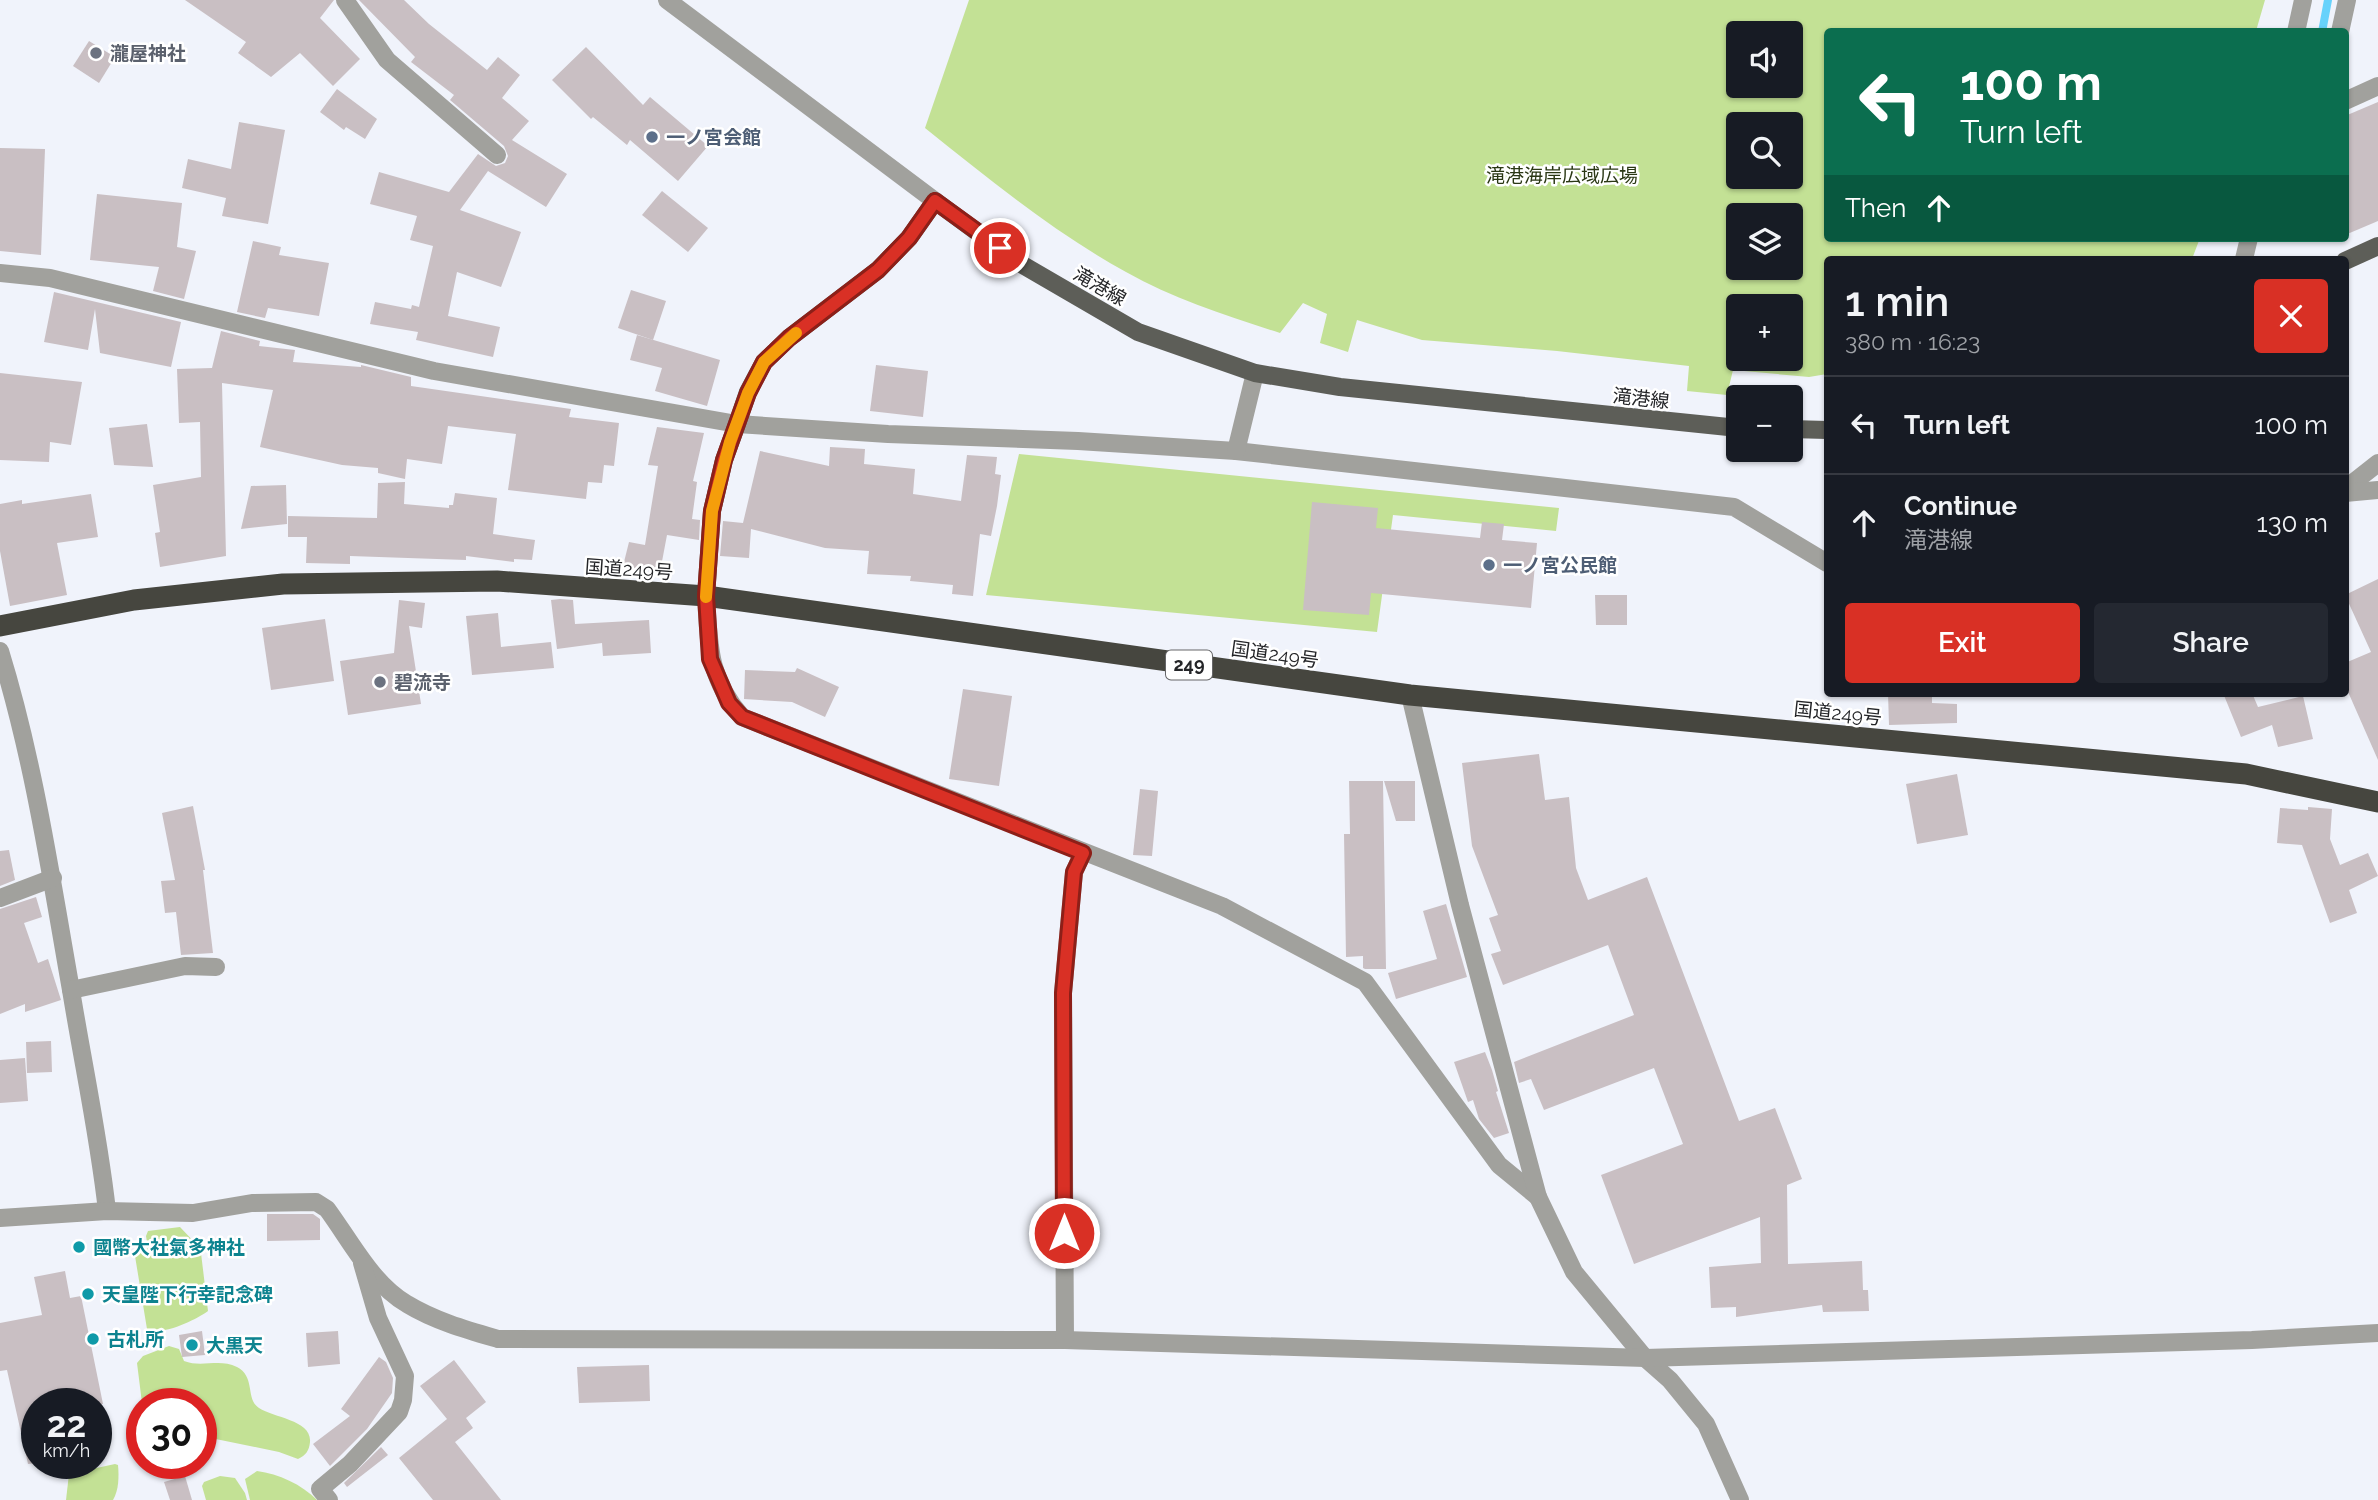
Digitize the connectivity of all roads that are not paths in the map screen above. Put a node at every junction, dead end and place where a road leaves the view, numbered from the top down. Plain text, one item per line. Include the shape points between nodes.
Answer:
1 (345, 0) edge
2 (667, 0) edge
3 (2303, 0) edge
4 (2347, 0) edge
5 (2297, 28) edge
6 (2341, 28) edge
7 (2378, 86) edge
8 (2349, 100) edge
9 (497, 156) dead end
10 (935, 201) junction
11 (2378, 246) edge
12 (2349, 259) edge
13 (0, 273) edge
14 (1255, 373) junction
15 (737, 424) junction
16 (1726, 427) edge
17 (1803, 429) edge
18 (1824, 430) edge
19 (1236, 451) junction
20 (2378, 463) edge
21 (2349, 488) edge
22 (2378, 490) edge
23 (2349, 491) edge
24 (1824, 561) edge
25 (706, 596) junction
26 (0, 626) edge
27 (0, 651) edge
28 (1410, 695) junction
29 (2378, 802) edge
30 (1083, 853) junction
31 (53, 878) junction
32 (0, 898) edge
33 (216, 967) dead end
34 (71, 990) junction
35 (1538, 1197) junction
36 (107, 1211) junction
37 (0, 1218) edge
38 (359, 1254) junction
39 (2378, 1333) edge
40 (1065, 1340) junction
41 (1645, 1358) junction
42 (329, 1500) edge
43 (1740, 1500) edge

1 - 9 street via 387,60
2 - 10 street
3 - 5 street
4 - 6 street
7 - 8 street
10 - 14 main road, 滝港線 via 1021,264 1138,332
10 - 15 main road via 909,238 878,270 764,362
11 - 12 main road
13 - 15 street via 50,278 446,373
14 - 16 main road, 滝港線 via 1340,387
14 - 19 street
15 - 19 street
15 - 25 main road via 712,511
17 - 18 main road
19 - 24 street via 1734,507
20 - 21 street
22 - 23 street
25 - 26 highway, 国道249号 / 249 via 497,581 283,584 134,600
25 - 28 highway, 国道249号 / 249
25 - 30 street via 710,659 729,703 742,717
27 - 31 street
28 - 29 highway, 国道249号 / 249 via 2246,774
28 - 35 street
30 - 35 street via 1222,906 1365,982 1499,1164
30 - 40 street via 1074,872 1063,993
31 - 32 street
31 - 34 street
33 - 34 street via 185,966
34 - 36 street
35 - 41 street via 1574,1272
36 - 37 street
36 - 38 street via 193,1213 253,1203 316,1202 327,1209
38 - 40 street via 406,1304 450,1325 498,1339
38 - 42 street via 378,1318 405,1376 403,1400 399,1412 320,1489
39 - 41 street
40 - 41 street
41 - 43 street via 1706,1424

